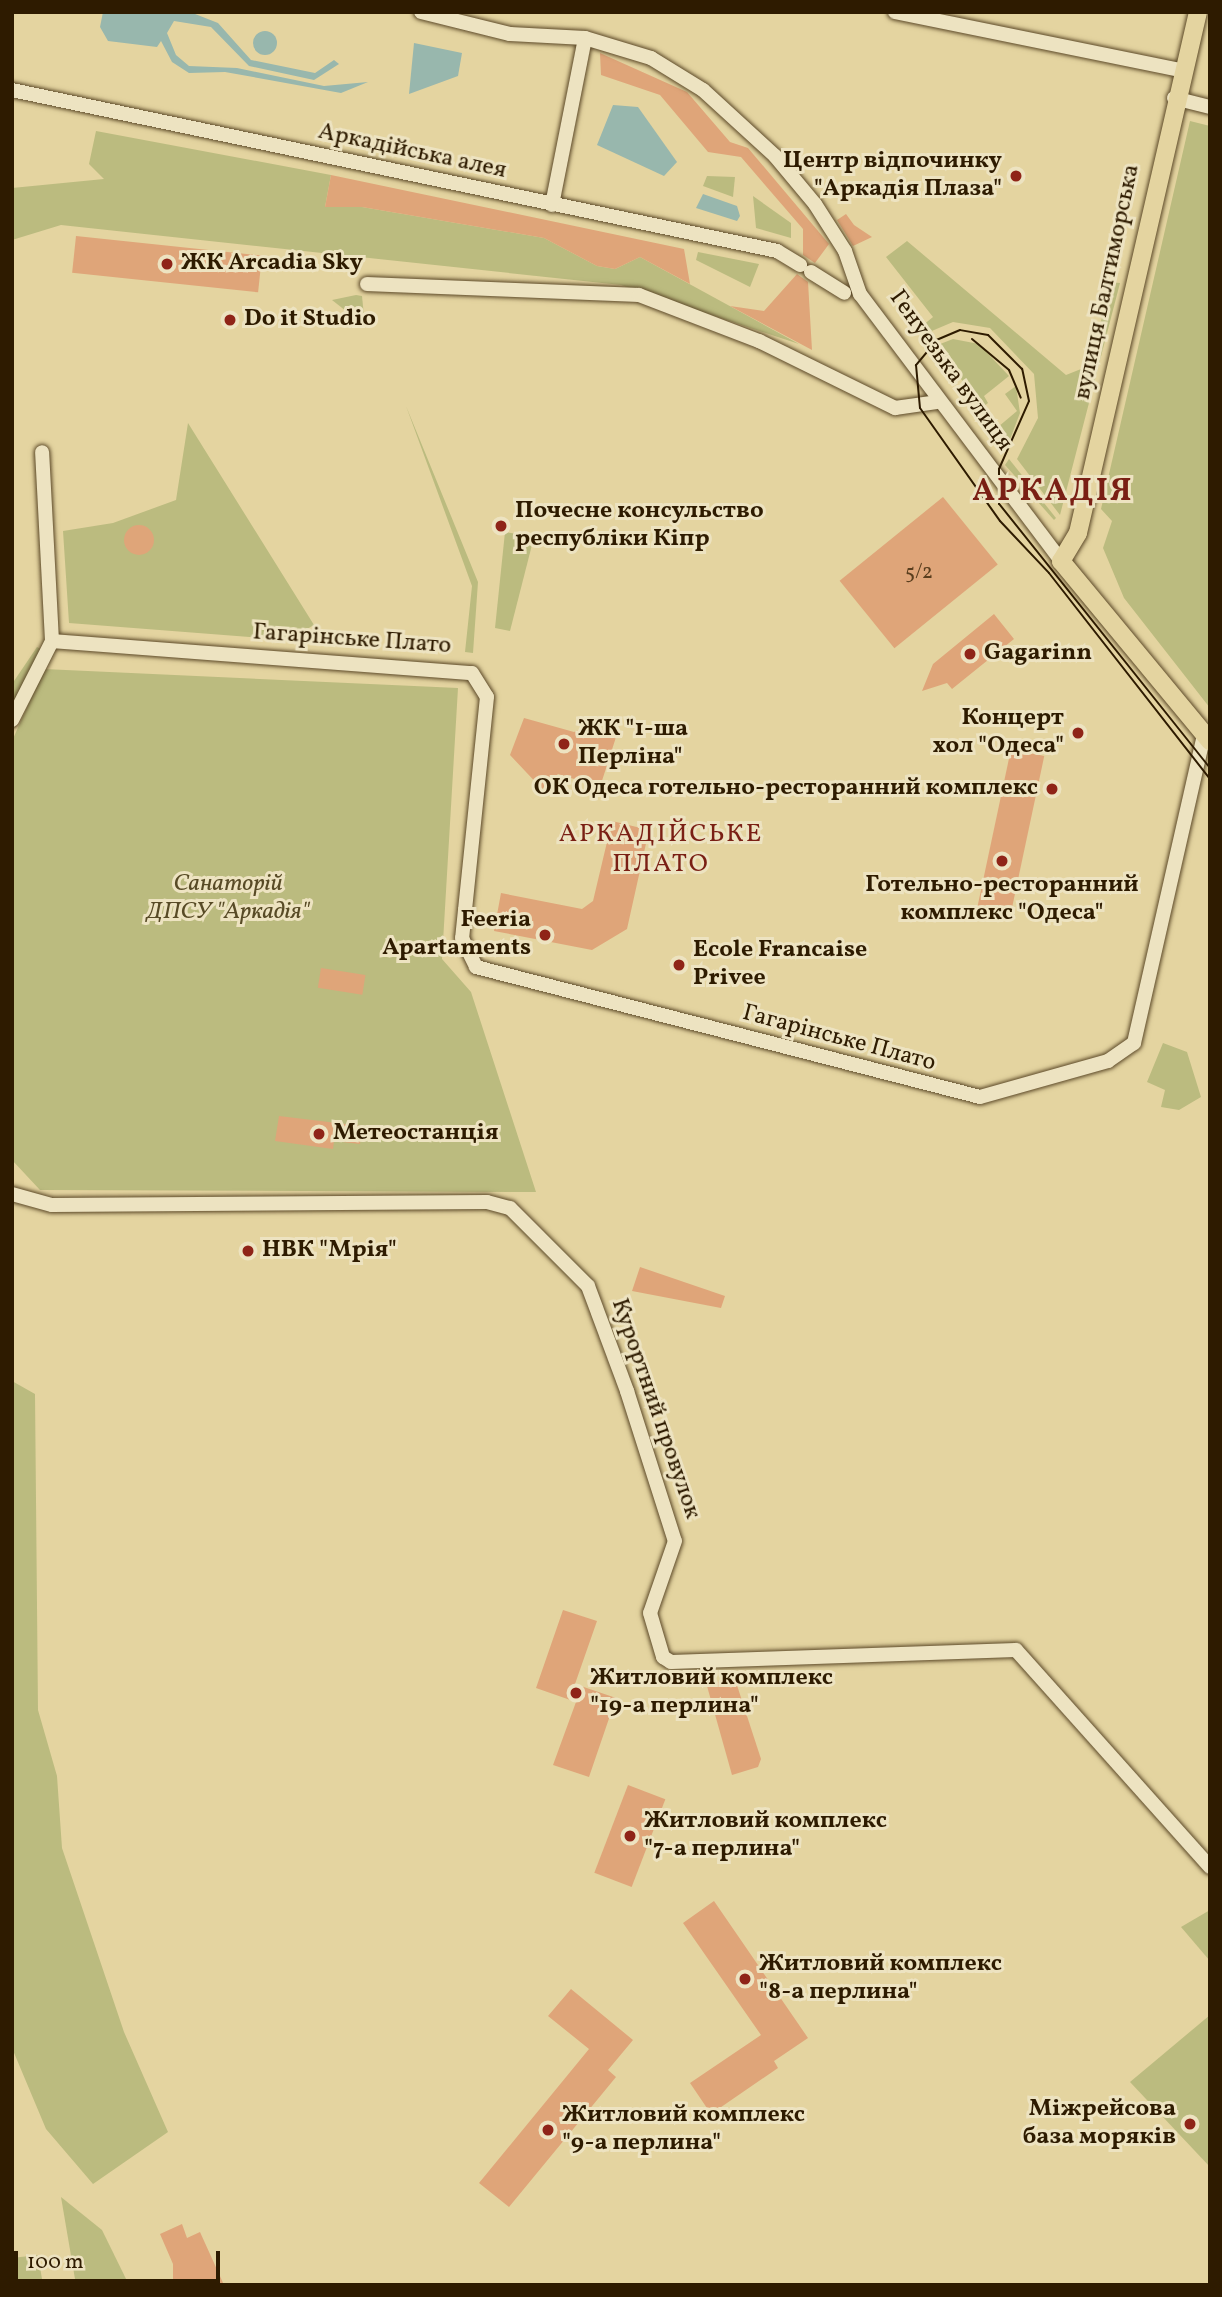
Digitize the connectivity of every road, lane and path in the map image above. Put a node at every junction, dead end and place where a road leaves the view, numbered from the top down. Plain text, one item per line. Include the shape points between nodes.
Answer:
1 (421, 12) edge
2 (895, 12) edge
3 (1198, 12) edge
4 (585, 38) junction
5 (1181, 70) junction
6 (12, 90) edge
7 (1174, 98) junction
8 (1210, 107) edge
9 (552, 205) junction
10 (368, 284) dead end
11 (844, 293) dead end
12 (933, 396) junction
13 (42, 452) dead end
14 (1061, 561) junction
15 (52, 641) junction
16 (12, 720) edge
17 (1207, 737) edge
18 (12, 1194) edge
19 (1210, 1867) edge

1 - 4 street, Генуезька вулиця via 510,34
2 - 5 street
3 - 5 main road, вулиця Балтиморська
4 - 9 street
4 - 12 street, Генуезька вулиця via 677,71 775,156 845,251 860,294
5 - 7 main road, вулиця Балтиморська
6 - 9 street, Аркадійська алея
7 - 8 street
7 - 14 main road, вулиця Балтиморська via 1078,533
9 - 11 street, Аркадійська алея via 777,251
10 - 12 street via 639,295 759,341 895,408
12 - 14 street, Генуезька вулиця
13 - 15 street
14 - 17 main road, Генуезька вулиця
15 - 16 street
15 - 17 street, Гагарінське Плато via 472,673 487,696 462,938 476,967 980,1097 1108,1061 1134,1043
18 - 19 street, Курортний провулок via 52,1205 487,1202 510,1208 588,1286 623,1379 675,1541 650,1614 653,1638 670,1662 1016,1650

